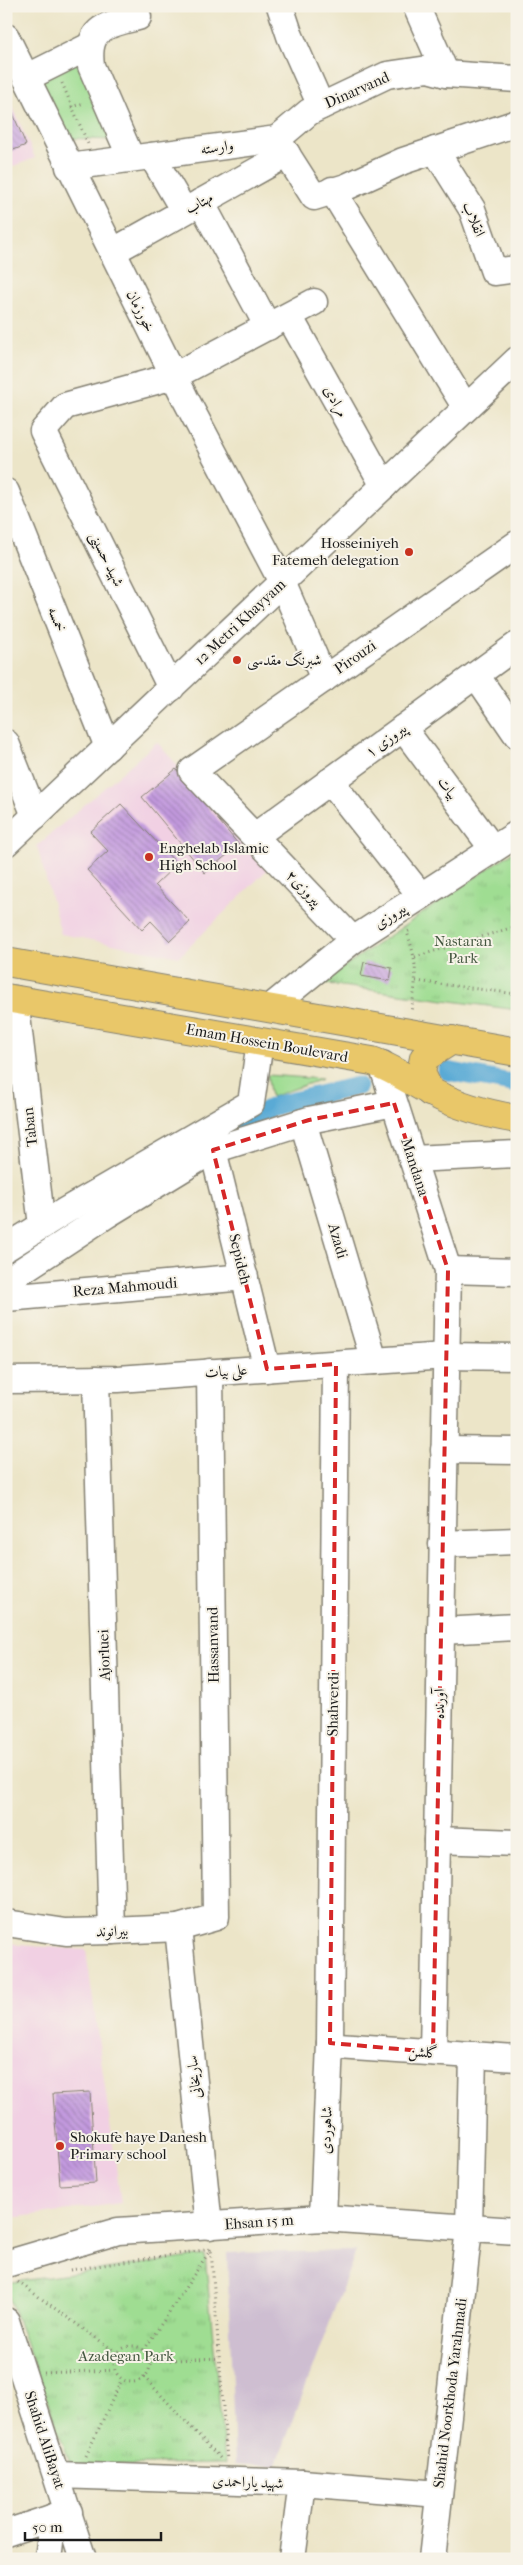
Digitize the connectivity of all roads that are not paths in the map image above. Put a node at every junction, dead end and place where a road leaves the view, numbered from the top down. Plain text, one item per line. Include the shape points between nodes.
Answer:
1 (280, 6) edge
2 (416, 6) edge
3 (138, 18) dead end
4 (99, 26) edge
5 (6, 37) edge
6 (446, 74) junction
7 (26, 78) junction
8 (517, 79) edge
9 (321, 106) junction
10 (517, 123) edge
11 (282, 146) junction
12 (435, 150) junction
13 (141, 157) junction
14 (69, 167) junction
15 (332, 190) junction
16 (193, 206) junction
17 (112, 252) junction
18 (517, 269) edge
19 (314, 302) dead end
20 (278, 322) junction
21 (517, 360) edge
22 (174, 376) junction
23 (466, 408) junction
24 (384, 486) junction
25 (6, 492) edge
26 (517, 544) edge
27 (282, 582) junction
28 (517, 645) edge
29 (476, 675) junction
30 (324, 679) junction
31 (171, 688) junction
32 (403, 728) junction
33 (517, 735) edge
34 (6, 742) edge
35 (108, 747) junction
36 (192, 771) joint
37 (330, 781) junction
38 (35, 816) junction
39 (517, 834) edge
40 (255, 836) junction
41 (6, 843) edge
42 (494, 849) junction
43 (421, 896) junction
44 (353, 940) junction
45 (6, 962) edge
46 (11, 998) edge
47 (271, 1007) junction
48 (395, 1030) junction
49 (452, 1040) junction
50 (260, 1042) junction
51 (517, 1052) edge
52 (382, 1064) junction
53 (430, 1092) junction
54 (394, 1103) junction
55 (517, 1119) edge
56 (303, 1122) junction
57 (213, 1150) junction
58 (517, 1154) edge
59 (412, 1159) junction
60 (42, 1226) junction
61 (6, 1248) edge
62 (448, 1270) junction
63 (517, 1272) edge
64 (244, 1276) junction
65 (6, 1281) edge
66 (6, 1298) edge
67 (445, 1356) junction
68 (517, 1357) edge
69 (374, 1361) junction
70 (336, 1364) junction
71 (267, 1369) junction
72 (210, 1372) junction
73 (96, 1379) junction
74 (6, 1380) edge
75 (444, 1450) junction
76 (517, 1451) edge
77 (517, 1541) edge
78 (442, 1544) junction
79 (517, 1627) edge
80 (441, 1631) junction
81 (437, 1840) junction
82 (517, 1843) edge
83 (216, 1917) joint
84 (6, 1923) edge
85 (178, 1928) junction
86 (112, 1931) junction
87 (330, 2043) junction
88 (433, 2052) junction
89 (473, 2055) junction
90 (517, 2058) edge
91 (322, 2218) junction
92 (469, 2228) junction
93 (517, 2232) edge
94 (215, 2233) junction
95 (14, 2271) edge
96 (6, 2321) edge
97 (58, 2475) junction
98 (302, 2484) junction
99 (438, 2494) junction
100 (61, 2515) junction
101 (6, 2533) edge
102 (48, 2559) edge
103 (83, 2559) edge
104 (292, 2559) edge
105 (432, 2559) edge

1 - 9 street
2 - 6 street
3 - 4 street
4 - 7 street via 54,64
4 - 13 street, مرادی via 91,66 105,97
5 - 7 street, خورزمان
6 - 8 street, Dinarvand
6 - 9 street, Dinarvand via 428,69 387,75
7 - 14 street, خورزمان
9 - 11 street, Dinarvand via 309,112
10 - 12 street
11 - 13 street, وارسته
11 - 15 street via 314,197
11 - 16 street, مهتاب
12 - 15 street
12 - 18 street, انقلاب via 472,209 494,272
13 - 14 street, وارسته
13 - 16 street, مرادی
14 - 17 street, خورزمان
15 - 23 street
16 - 17 street, مهتاب
16 - 20 street, مرادی
17 - 22 street, خورزمان
19 - 20 street
20 - 22 street
20 - 24 street, مرادی
21 - 23 street, 12 Metri Khayyam
22 - 27 street, خورزمان
22 - 31 street, شهید حسینی via 65,406 43,431
23 - 24 street, 12 Metri Khayyam
24 - 27 street, 12 Metri Khayyam
25 - 35 street, خمسه
26 - 30 street, Pirouzi
27 - 30 street, خورزمان
27 - 31 street, 12 Metri Khayyam
28 - 29 street, پیروزی ۱
29 - 32 street, پیروزی ۱
29 - 33 street
30 - 36 street, Pirouzi
31 - 35 street, 12 Metri Khayyam
32 - 37 street, پیروزی ۱
32 - 42 street, بیات
34 - 38 street
35 - 38 street, 12 Metri Khayyam
36 - 40 street, پیروزی۲
37 - 40 street, پیروزی ۱
37 - 43 street
38 - 41 street, 12 Metri Khayyam
39 - 42 street, پیروزی
40 - 44 street, پیروزی۲
42 - 43 street, پیروزی
43 - 44 street, پیروزی
44 - 47 street, پیروزی
45 - 47 main road
46 - 50 main road, Emam Hossein Boulevard
46 - 60 street, Taban
47 - 48 main road
48 - 49 main road
48 - 52 main road via 392,1034 398,1047 395,1054
49 - 51 main road
49 - 53 main road via 424,1058 421,1073
50 - 52 main road, Emam Hossein Boulevard
50 - 60 street via 251,1103
52 - 53 main road, Emam Hossein Boulevard
52 - 54 street, Mandana
53 - 55 main road, Emam Hossein Boulevard via 474,1111
54 - 56 street
54 - 59 street, Mandana
56 - 57 street
56 - 69 street, Azadi
57 - 64 street, Sepideh
57 - 65 street
58 - 59 street
59 - 62 street, Mandana
60 - 61 street
62 - 63 street
62 - 67 street, Mandana
64 - 66 street, Reza Mahmoudi
64 - 71 street, Sepideh
67 - 68 street, علی بیات
67 - 69 street, علی بیات
67 - 75 street, آورنده
69 - 70 street, علی بیات
70 - 71 street, علی بیات
70 - 87 street, Shahverdi
71 - 72 street, علی بیات
72 - 73 street, علی بیات
72 - 83 street, Hassanvand
73 - 74 street, علی بیات
73 - 86 street, Ajorluei
75 - 76 street
75 - 78 street, آورنده
77 - 78 street
78 - 80 street, آورنده
79 - 80 street
80 - 81 street, آورنده
81 - 82 street
81 - 88 street, آورنده
83 - 85 street, بیرانوند
84 - 86 street, بیرانوند via 66,1932
85 - 86 street, بیرانوند
85 - 94 street, ساریخانی
87 - 88 street, گلشن
87 - 91 street, شاهوردی
88 - 89 street, گلشن
89 - 90 street, گلشن
89 - 92 street, Shahid Noorkhoda Yarahmadi
91 - 92 street, Ehsan 15 m
91 - 94 street, Ehsan 15 m
92 - 93 street, Ehsan 15 m
92 - 99 street, Shahid Noorkhoda Yarahmadi
94 - 95 street, Ehsan 15 m via 118,2231
96 - 97 street, Shahid AliBayat
97 - 98 street, شهید یاراحمدی
97 - 100 street, Shahid AliBayat
98 - 99 street, شهید یاراحمدی
98 - 104 street
99 - 105 street, Shahid Noorkhoda Yarahmadi
100 - 101 street
100 - 102 street
100 - 103 street, Shahid AliBayat

